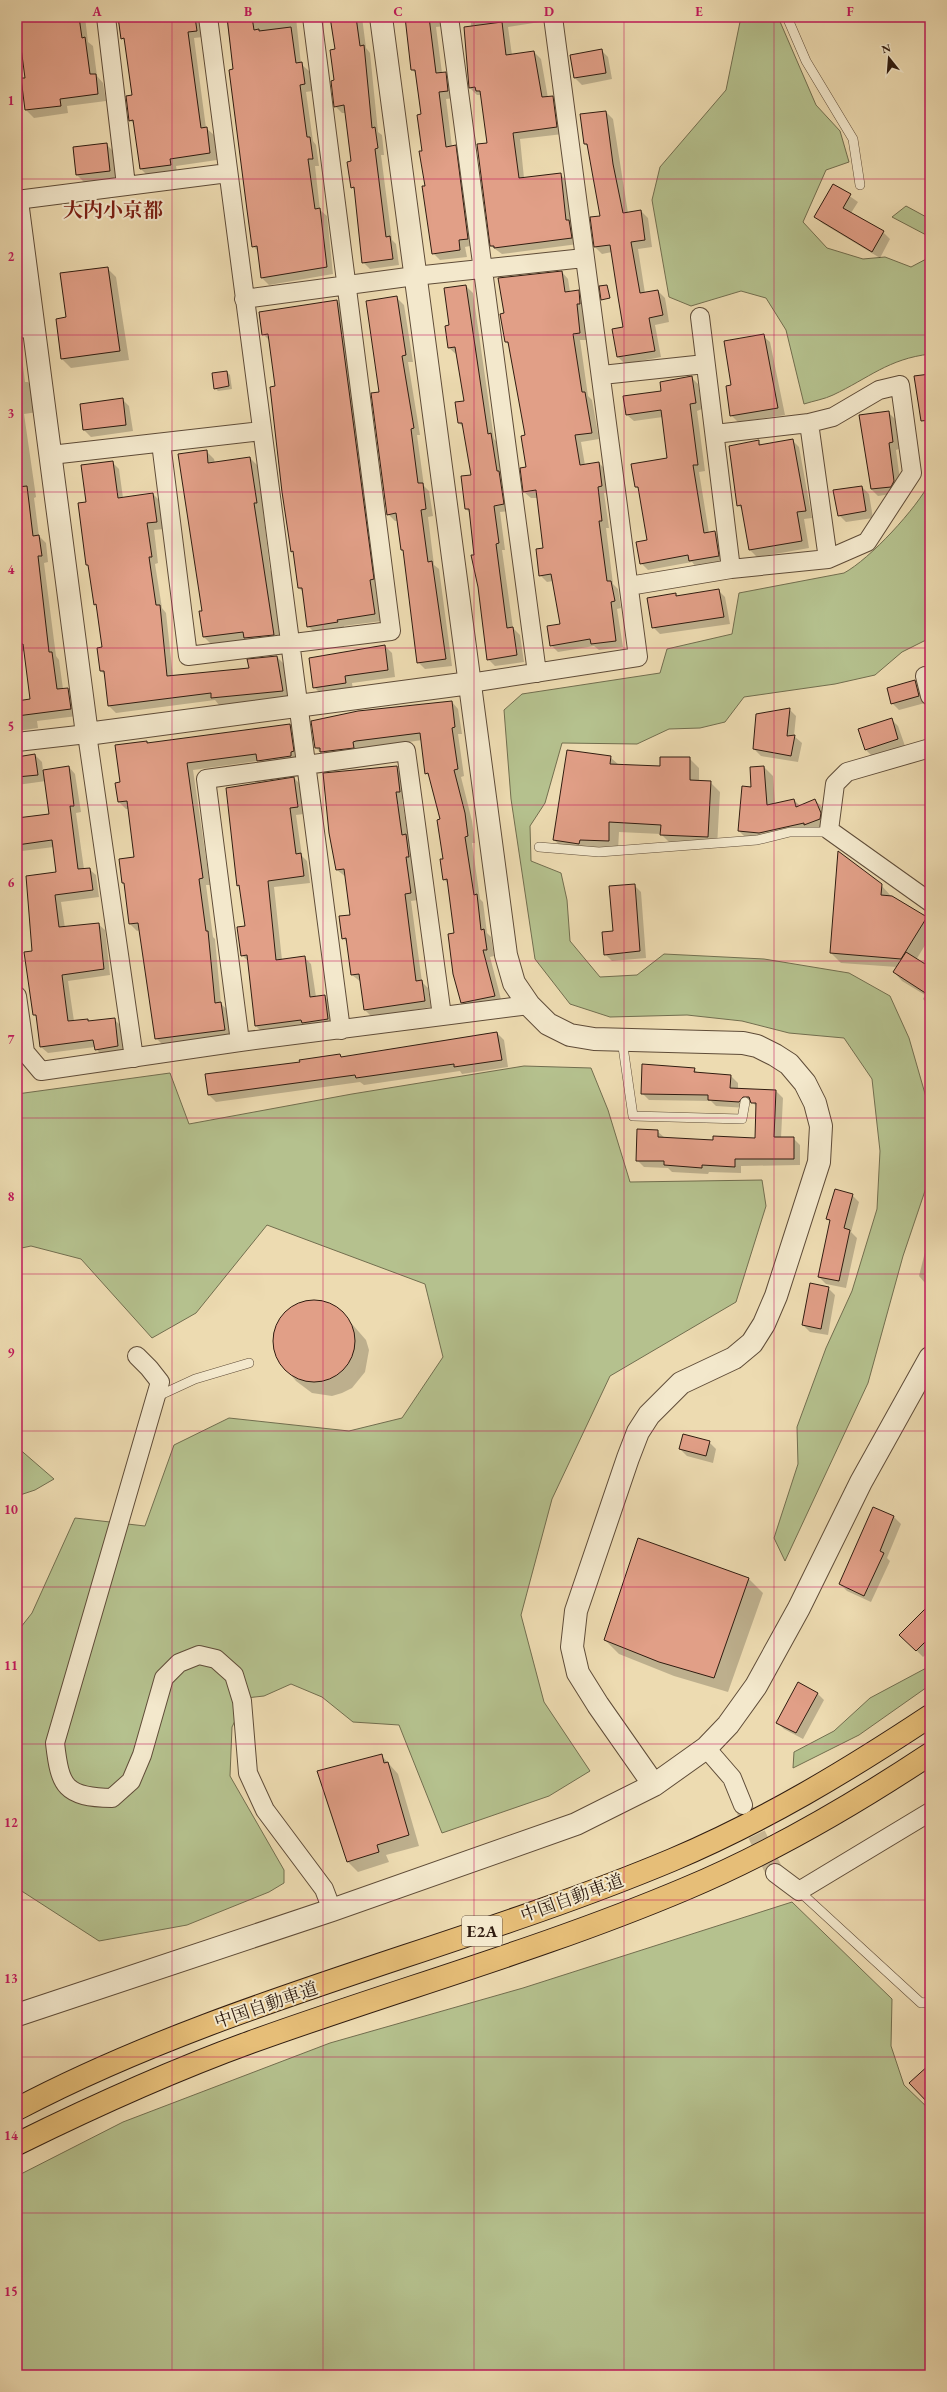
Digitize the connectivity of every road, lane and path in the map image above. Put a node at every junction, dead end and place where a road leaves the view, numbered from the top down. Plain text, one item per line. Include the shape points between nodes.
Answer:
1 (106, 17) edge
2 (208, 17) edge
3 (312, 17) edge
4 (381, 17) edge
5 (449, 17) edge
6 (553, 17) edge
7 (787, 17) edge
8 (228, 173) junction
9 (860, 184) dead end
10 (126, 185) junction
11 (17, 200) edge
12 (584, 258) junction
13 (483, 268) junction
14 (415, 276) junction
15 (346, 286) junction
16 (244, 299) junction
17 (700, 317) dead end
18 (25, 328) edge
19 (706, 364) junction
20 (602, 375) junction
21 (809, 423) junction
22 (261, 431) junction
23 (715, 434) junction
24 (161, 443) junction
25 (51, 456) junction
26 (828, 559) junction
27 (731, 569) junction
28 (629, 586) junction
29 (290, 644) junction
30 (537, 673) junction
31 (924, 676) dead end
32 (470, 683) junction
33 (930, 696) edge
34 (299, 707) junction
35 (87, 734) junction
36 (17, 742) edge
37 (930, 748) edge
38 (306, 766) junction
39 (833, 832) junction
40 (539, 847) dead end
41 (930, 902) edge
42 (17, 996) edge
43 (529, 1005) junction
44 (442, 1016) junction
45 (341, 1030) junction
46 (622, 1040) junction
47 (240, 1042) junction
48 (134, 1058) junction
49 (744, 1102) dead end
50 (137, 1356) dead end
51 (930, 1358) edge
52 (249, 1363) dead end
53 (155, 1397) junction
54 (930, 1716) edge
55 (706, 1748) junction
56 (930, 1754) edge
57 (654, 1785) junction
58 (742, 1805) tunnel mouth
59 (930, 1812) edge
60 (775, 1873) tunnel mouth
61 (799, 1891) junction
62 (332, 1910) junction
63 (930, 2002) edge
64 (17, 2015) edge
65 (17, 2109) edge
66 (17, 2144) edge

1 - 10 street
2 - 8 street
3 - 15 street
4 - 14 street
5 - 13 street
6 - 12 street
7 - 9 lane via 806,61 853,139
8 - 10 street
8 - 16 street
10 - 11 street
11 - 18 street
12 - 13 street
12 - 20 street
13 - 14 street
13 - 30 street
14 - 15 street
14 - 32 street
15 - 16 street
15 - 29 street via 390,631
16 - 22 street
17 - 19 street
18 - 25 street
19 - 20 street
19 - 23 street
20 - 28 street
21 - 23 street
21 - 26 street
21 - 26 street via 833,418 879,390 900,385 912,473 867,542
22 - 24 street
22 - 29 street
23 - 27 street
24 - 25 street
24 - 29 street via 188,656
25 - 35 street
26 - 27 street
27 - 28 street
28 - 30 street via 638,656
29 - 34 street
30 - 32 street
31 - 33 street
32 - 34 street
32 - 43 street via 506,955 514,983
34 - 35 street
34 - 38 street
35 - 36 street
35 - 48 street
37 - 39 street via 847,772 835,784 830,830
38 - 44 street via 406,751
38 - 45 street
38 - 47 street via 206,779
39 - 40 lane via 790,832 757,840 607,852
39 - 41 street
42 - 48 street via 25,1052 41,1071
43 - 44 street
43 - 46 street via 548,1024 570,1035
44 - 45 street
45 - 47 street
46 - 49 lane via 633,1116 742,1119
46 - 57 street via 722,1041 757,1046 789,1064 805,1083 815,1103 821,1126 818,1162 776,1296 764,1324 752,1342 734,1358 681,1383 649,1415 638,1432 628,1458 576,1611 572,1647 578,1673
47 - 48 street
50 - 53 street via 160,1382
51 - 55 street via 861,1482 800,1608 756,1686 728,1725
52 - 53 lane via 195,1379
53 - 62 street via 55,1743 58,1772 69,1789 90,1797 112,1798 131,1781 142,1755 164,1678 180,1663 199,1655 216,1659 234,1675 242,1701 248,1773 265,1810 324,1890
54 - 65 highway, 中国自動車道 / E2A via 857,1764 766,1816 672,1860 570,1900 234,2015 75,2079
55 - 57 street
55 - 58 street via 732,1778
56 - 66 highway, 中国自動車道 / E2A via 870,1794 781,1843 686,1889 578,1930 251,2042 178,2070
57 - 62 street via 576,1824
59 - 61 street
60 - 61 street
61 - 63 lane via 921,2003
62 - 64 street

